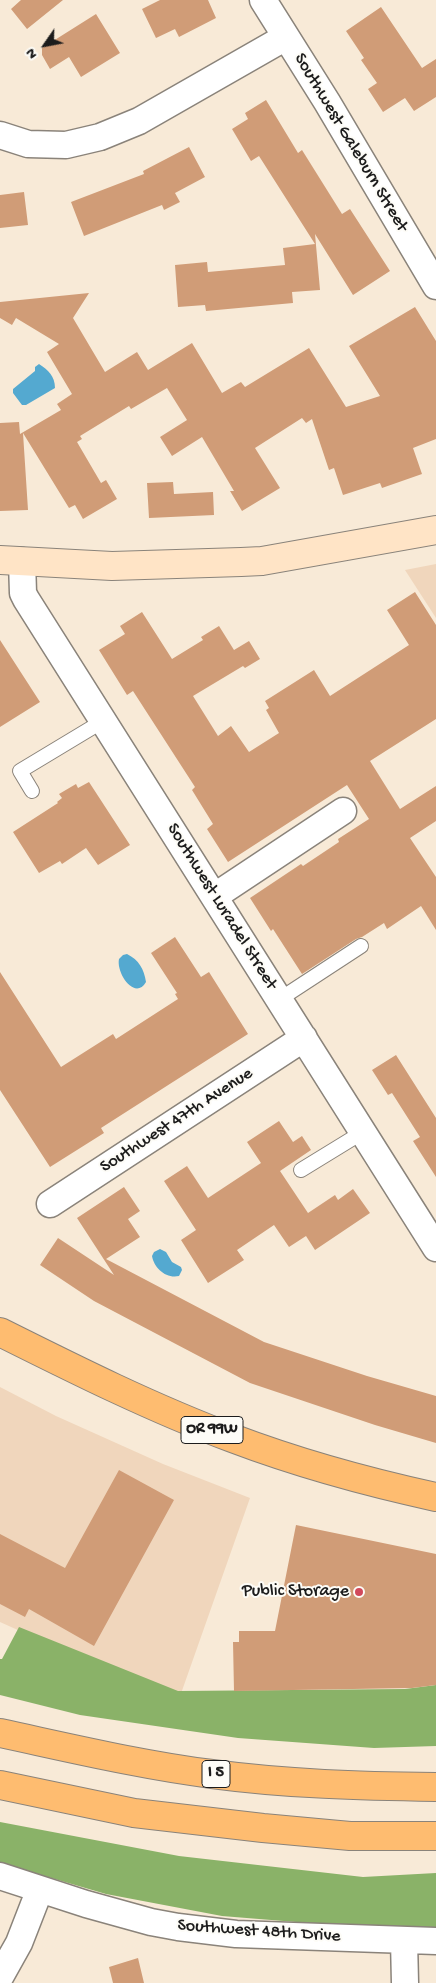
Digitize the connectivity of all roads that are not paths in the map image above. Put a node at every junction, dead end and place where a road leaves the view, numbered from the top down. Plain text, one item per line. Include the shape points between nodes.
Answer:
1 (263, 0) edge
2 (286, 37) junction
3 (0, 135) edge
4 (436, 286) edge
5 (436, 530) edge
6 (11, 561) edge
7 (103, 721) junction
8 (32, 791) dead end
9 (343, 811) dead end
10 (214, 896) junction
11 (361, 946) dead end
12 (280, 1000) junction
13 (304, 1038) junction
14 (363, 1132) junction
15 (301, 1170) dead end
16 (50, 1204) dead end
17 (436, 1248) edge
18 (0, 1332) edge
19 (436, 1497) edge
20 (0, 1733) edge
21 (0, 1784) edge
22 (436, 1787) edge
23 (436, 1836) edge
24 (0, 1876) edge
25 (40, 1889) junction
26 (404, 1940) junction
27 (436, 1941) edge
28 (0, 1977) edge
29 (405, 1983) edge

1 - 2 street, Southwest Galeburn Street
2 - 3 street via 140,121 100,137 66,145 28,144
2 - 4 street, Southwest Galeburn Street
5 - 6 main road via 281,558 241,562 112,566
6 - 7 street, Southwest Luradel Street via 23,593
7 - 8 lane via 20,771
7 - 10 street, Southwest Luradel Street
9 - 10 street
10 - 12 street, Southwest Luradel Street
11 - 12 lane
12 - 13 street, Southwest Luradel Street
13 - 14 street, Southwest Luradel Street
13 - 16 street, Southwest 47th Avenue
14 - 15 lane
14 - 17 street, Southwest Luradel Street
18 - 19 main road, OR 99W via 232,1438 333,1471
20 - 22 main road, I 5 via 212,1774 351,1786
21 - 23 main road via 154,1816 350,1836
24 - 25 street, Southwest 48th Drive
25 - 26 street, Southwest 48th Drive via 125,1915 178,1927 236,1934
25 - 28 street via 20,1943
26 - 27 street, Southwest 48th Drive
26 - 29 street

